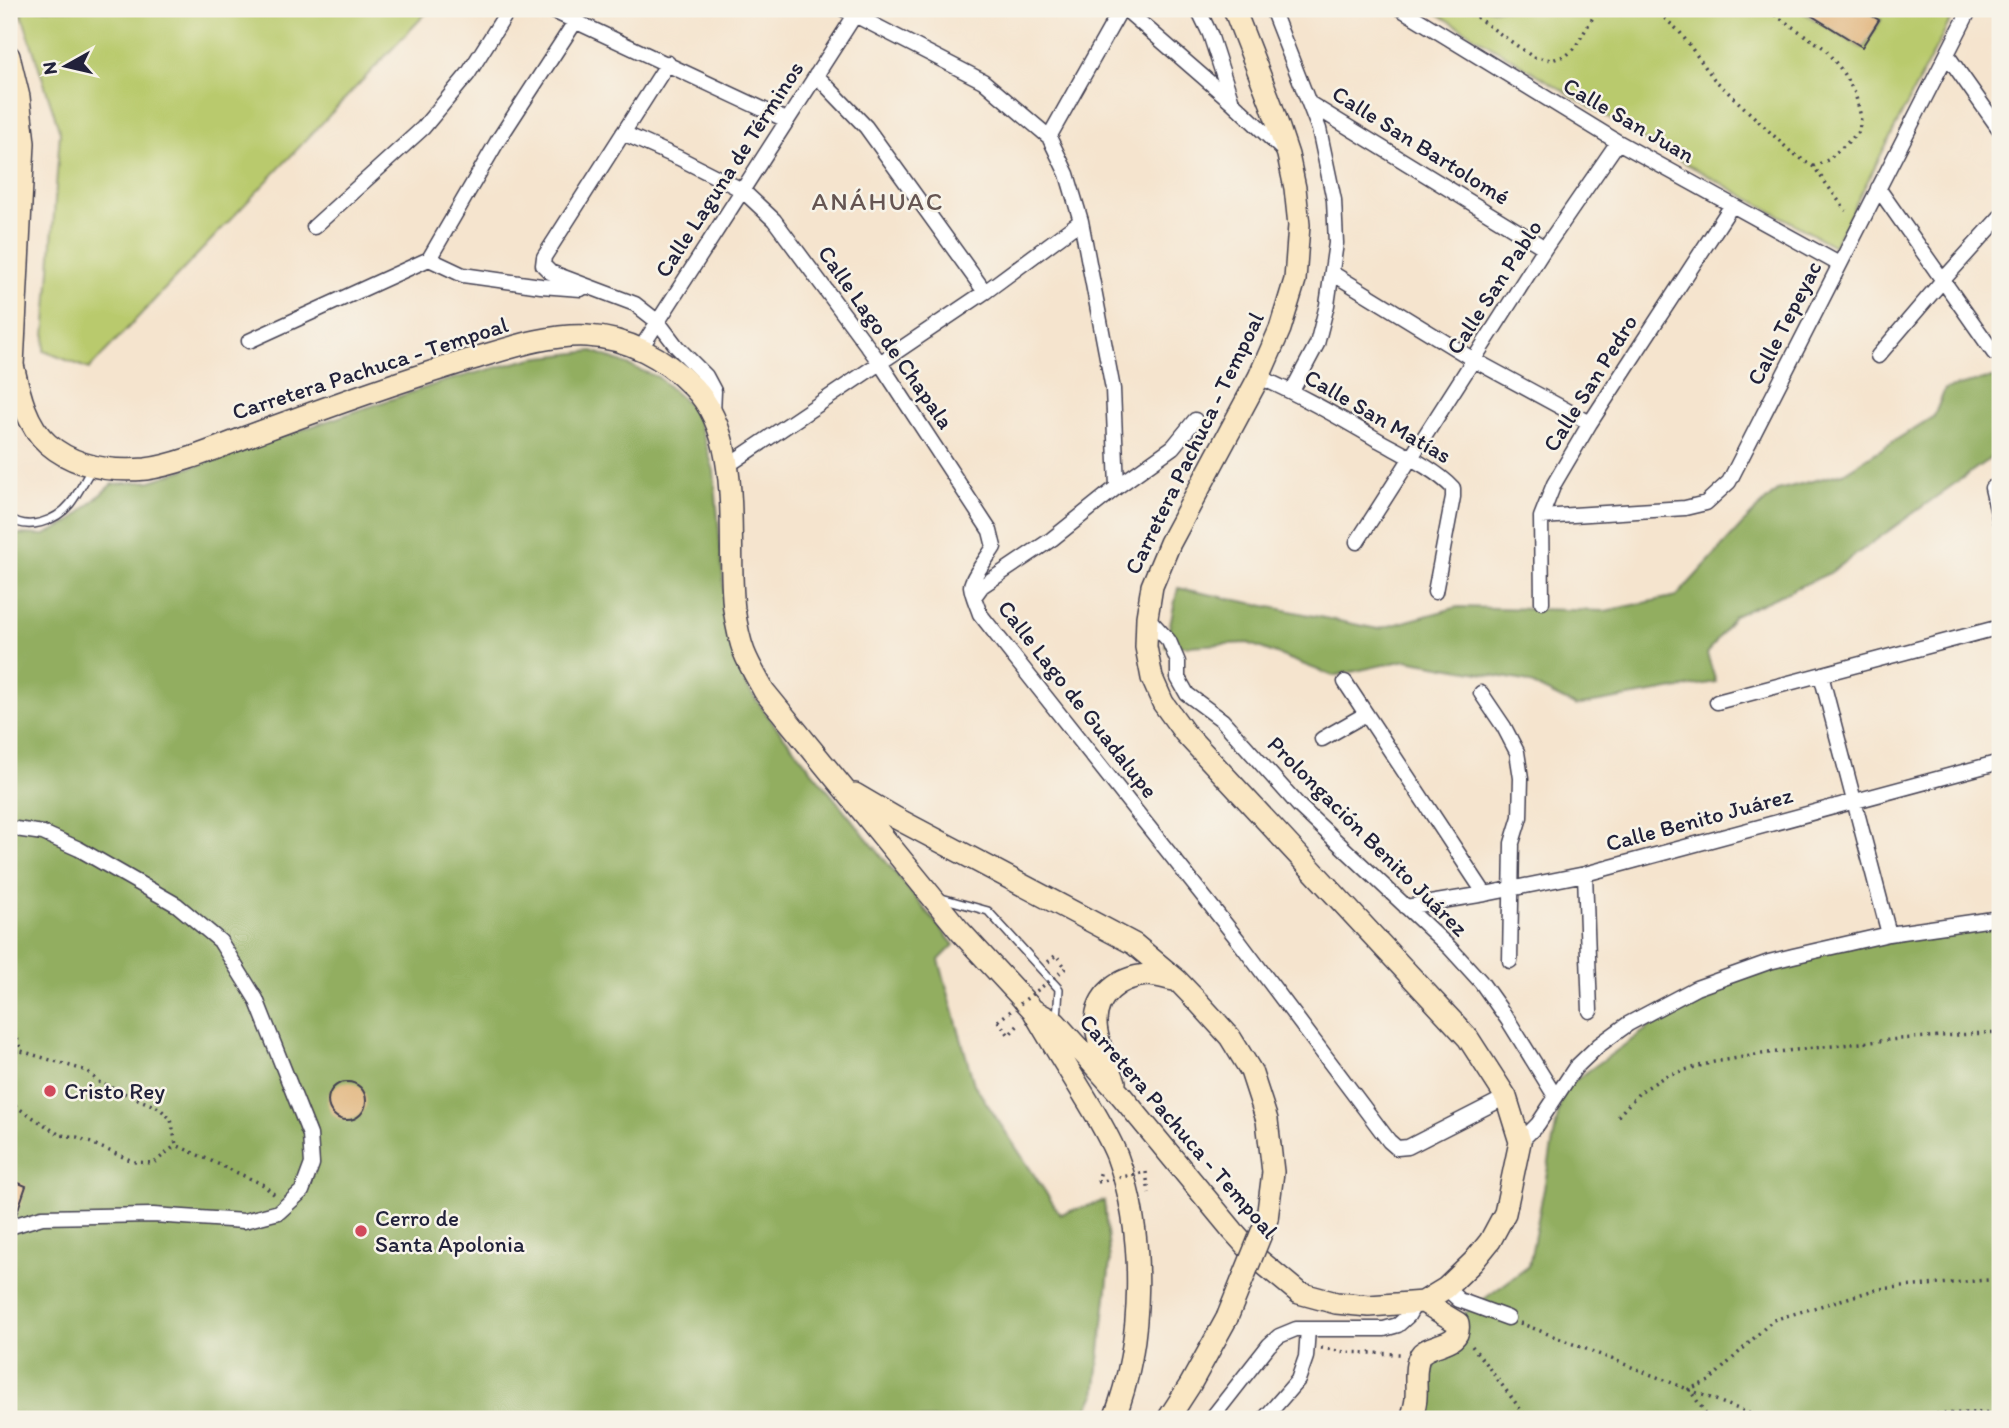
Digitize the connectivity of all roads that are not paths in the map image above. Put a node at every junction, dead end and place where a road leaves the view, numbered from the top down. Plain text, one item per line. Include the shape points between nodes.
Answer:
1 (509, 9) edge
2 (549, 9) edge
3 (1123, 9) edge
4 (1198, 9) edge
5 (1234, 9) edge
6 (1272, 9) edge
7 (1401, 9) edge
8 (1970, 9) edge
9 (849, 12) edge
10 (575, 22) junction
11 (1947, 55) junction
12 (9, 56) edge
13 (668, 63) junction
14 (816, 75) junction
15 (1231, 100) junction
16 (1309, 103) junction
17 (786, 120) junction
18 (2000, 130) edge
19 (623, 133) junction
20 (1049, 137) junction
21 (1618, 142) junction
22 (1288, 155) junction
23 (1878, 188) junction
24 (742, 190) junction
25 (1732, 205) junction
26 (2000, 217) edge
27 (1081, 221) junction
28 (314, 228) dead end
29 (1545, 248) junction
30 (429, 259) junction
31 (1839, 264) junction
32 (1332, 273) junction
33 (1943, 280) junction
34 (598, 290) junction
35 (985, 292) junction
36 (657, 322) junction
37 (248, 341) dead end
38 (641, 348) junction
39 (1994, 353) dead end
40 (1878, 356) dead end
41 (1474, 360) junction
42 (880, 363) junction
43 (1259, 377) junction
44 (1292, 391) junction
45 (713, 414) junction
46 (1195, 420) dead end
47 (1590, 423) junction
48 (1410, 458) junction
49 (93, 466) junction
50 (727, 466) junction
51 (1117, 486) junction
52 (1996, 486) edge
53 (9, 517) edge
54 (1541, 517) junction
55 (2000, 522) edge
56 (1357, 542) dead end
57 (1435, 592) dead end
58 (974, 597) junction
59 (1542, 602) dead end
60 (1147, 617) junction
61 (2000, 627) edge
62 (1821, 675) junction
63 (1345, 682) dead end
64 (1481, 693) dead end
65 (1717, 702) dead end
66 (1366, 714) junction
67 (1322, 739) dead end
68 (2000, 762) edge
69 (843, 786) junction
70 (1854, 801) junction
71 (9, 828) edge
72 (1586, 874) junction
73 (1510, 890) junction
74 (930, 894) junction
75 (1485, 894) junction
76 (1406, 907) junction
77 (2000, 918) edge
78 (1889, 934) junction
79 (1510, 961) dead end
80 (1177, 980) junction
81 (1032, 1010) junction
82 (1590, 1011) dead end
83 (1056, 1023) junction
84 (1119, 1093) junction
85 (1555, 1096) junction
86 (1506, 1097) junction
87 (1520, 1142) junction
88 (9, 1227) edge
89 (1446, 1288) junction
90 (1420, 1302) junction
91 (1508, 1318) road end
92 (1308, 1337) junction
93 (1114, 1419) edge
94 (1168, 1419) edge
95 (1211, 1419) edge
96 (1264, 1419) edge
97 (1411, 1419) edge

1 - 28 street via 468,74 423,128
2 - 10 street
3 - 15 street
3 - 20 street
4 - 15 street
5 - 22 main road, Carretera Pachuca - Tempoal
6 - 16 street
7 - 21 street, Calle San Juan
8 - 11 street, Calle Tepeyac
9 - 14 street, Calle Laguna de Términos
9 - 20 street via 984,81
10 - 13 street
10 - 30 street
11 - 18 street
11 - 23 street, Calle Tepeyac
12 - 49 main road, Carretera Pachuca - Tempoal via 24,143 13,365 20,397 34,427 47,443 71,459
13 - 17 street
13 - 19 street
14 - 17 street, Calle Laguna de Términos
14 - 35 street via 866,127
15 - 22 street
16 - 29 street, Calle San Bartolomé
16 - 32 street via 1334,200
17 - 24 street, Calle Laguna de Términos
19 - 24 street, Calle Lago de Chapala
19 - 34 street via 544,257 543,265 550,272
20 - 27 street via 1067,174
21 - 25 street, Calle San Juan
21 - 29 street, Calle San Pablo
22 - 43 main road, Carretera Pachuca - Tempoal via 1299,225 1295,280
23 - 31 street, Calle Tepeyac
23 - 33 street
24 - 36 street, Calle Laguna de Términos
24 - 42 street, Calle Lago de Chapala via 774,220
25 - 31 street, Calle San Juan
25 - 47 street, Calle San Pedro
26 - 33 street
27 - 35 street
27 - 51 street via 1114,389
29 - 41 street, Calle San Pablo
30 - 34 street via 463,275
30 - 37 street
31 - 54 street, Calle Tepeyac via 1729,482 1706,503
32 - 41 street
32 - 44 street via 1317,344
33 - 39 street
33 - 40 street
34 - 36 street via 635,304
35 - 42 street
36 - 38 street, Calle Laguna de Términos
36 - 45 street via 706,376 714,391
38 - 45 main road, Carretera Pachuca - Tempoal via 694,388
38 - 49 main road, Carretera Pachuca - Tempoal via 587,336 556,337 395,382 149,468
41 - 47 street
41 - 48 street, Calle San Pablo
42 - 50 street
42 - 58 street, Calle Lago de Chapala via 990,531 994,547 973,577
43 - 44 street, Calle San Matías
43 - 60 main road, Carretera Pachuca - Tempoal via 1170,543 1152,586
44 - 48 street, Calle San Matías
45 - 50 main road, Carretera Pachuca - Tempoal
46 - 51 street, Calle Lago de Guadalupe via 1173,447
47 - 54 street, Calle San Pedro via 1554,484
48 - 56 street, Calle San Pablo
48 - 57 street, Calle San Matías via 1453,488
49 - 53 lane via 69,506 45,522 26,525
50 - 69 main road, Carretera Pachuca - Tempoal via 734,609 743,651 764,691
51 - 58 street, Calle Lago de Guadalupe via 1052,539 982,586
52 - 55 street
54 - 59 street, Calle San Pedro
58 - 86 street, Calle Lago de Guadalupe via 980,614 1238,940 1389,1141 1397,1148 1408,1147
60 - 76 street, Prolongación Benito Juárez via 1169,641 1186,694 1222,720 1300,807
60 - 86 main road, Carretera Pachuca - Tempoal via 1152,678 1184,732 1468,1038
61 - 62 street
62 - 65 street
62 - 70 street
63 - 66 street
64 - 73 street via 1517,752 1521,778
66 - 67 street
66 - 75 street
68 - 70 street, Calle Benito Juárez
69 - 74 main road, Carretera Pachuca - Tempoal
69 - 80 main road via 1134,944
70 - 72 street, Calle Benito Juárez
70 - 78 street
71 - 88 street via 43,833 79,849 177,905 220,941 256,999 310,1135 312,1164 302,1191 279,1212 244,1221 153,1215 42,1217
72 - 73 street, Calle Benito Juárez
72 - 82 street
73 - 75 street, Calle Benito Juárez
73 - 79 street
74 - 81 main road, Carretera Pachuca - Tempoal
74 - 83 lane via 988,911 1059,989
75 - 76 street, Calle Benito Juárez
76 - 85 street, Prolongación Benito Juárez via 1480,982
77 - 78 street
78 - 85 street via 1769,962 1696,988 1599,1045
80 - 84 main road via 1149,975 1131,978 1104,996 1096,1023
80 - 94 main road, bridge via 1230,1037 1251,1071 1267,1121 1273,1172 1267,1219 1227,1318
81 - 83 main road, Carretera Pachuca - Tempoal
81 - 93 main road via 1107,1135 1130,1206 1138,1267 1136,1324
83 - 84 main road, Carretera Pachuca - Tempoal
84 - 90 main road, Carretera Pachuca - Tempoal via 1259,1261 1299,1293 1369,1306
85 - 87 street
86 - 87 main road, Carretera Pachuca - Tempoal
87 - 89 main road, Carretera Pachuca - Tempoal via 1505,1213 1490,1241
89 - 90 main road, Carretera Pachuca - Tempoal
89 - 91 street via 1458,1300
90 - 92 street via 1398,1325
90 - 97 main road via 1458,1323 1459,1329 1456,1336 1420,1355
92 - 95 street via 1296,1329 1279,1336
92 - 96 street via 1298,1380

